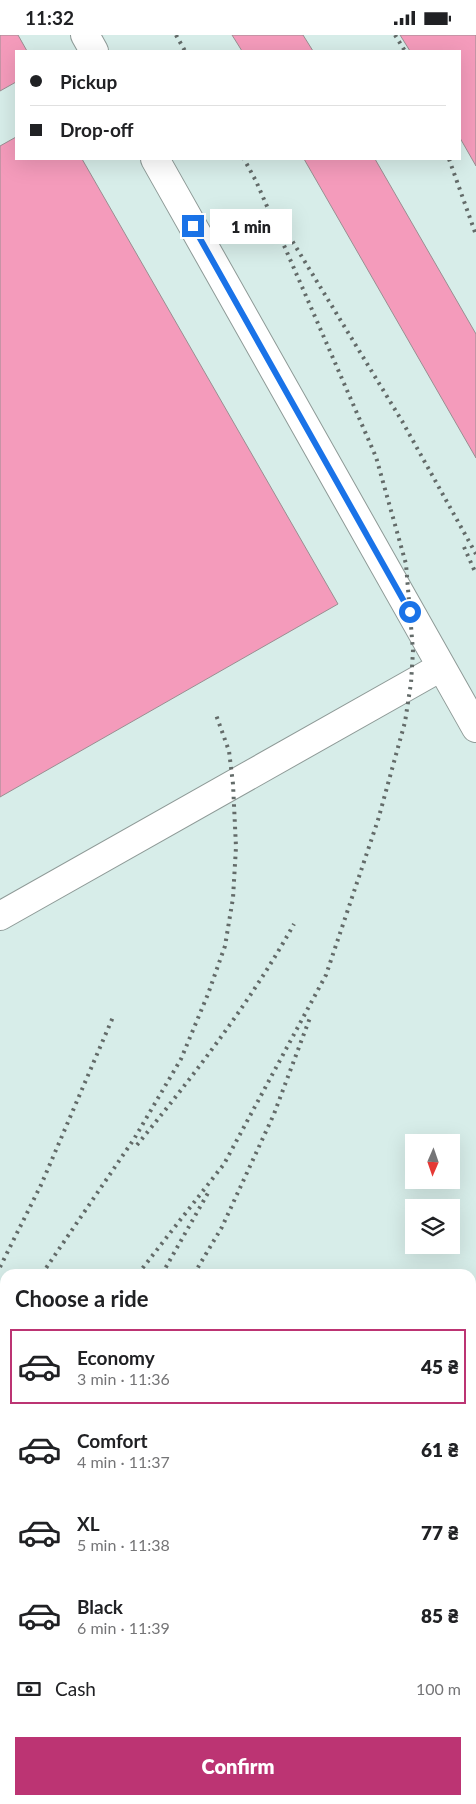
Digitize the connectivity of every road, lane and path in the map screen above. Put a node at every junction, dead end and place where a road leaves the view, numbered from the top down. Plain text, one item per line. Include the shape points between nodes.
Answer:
1 (85, 35) edge
2 (93, 50) edge
3 (156, 160) edge
4 (441, 667) junction
5 (476, 728) edge
6 (0, 916) edge

1 - 2 lane
3 - 4 lane
4 - 5 lane
4 - 6 lane

